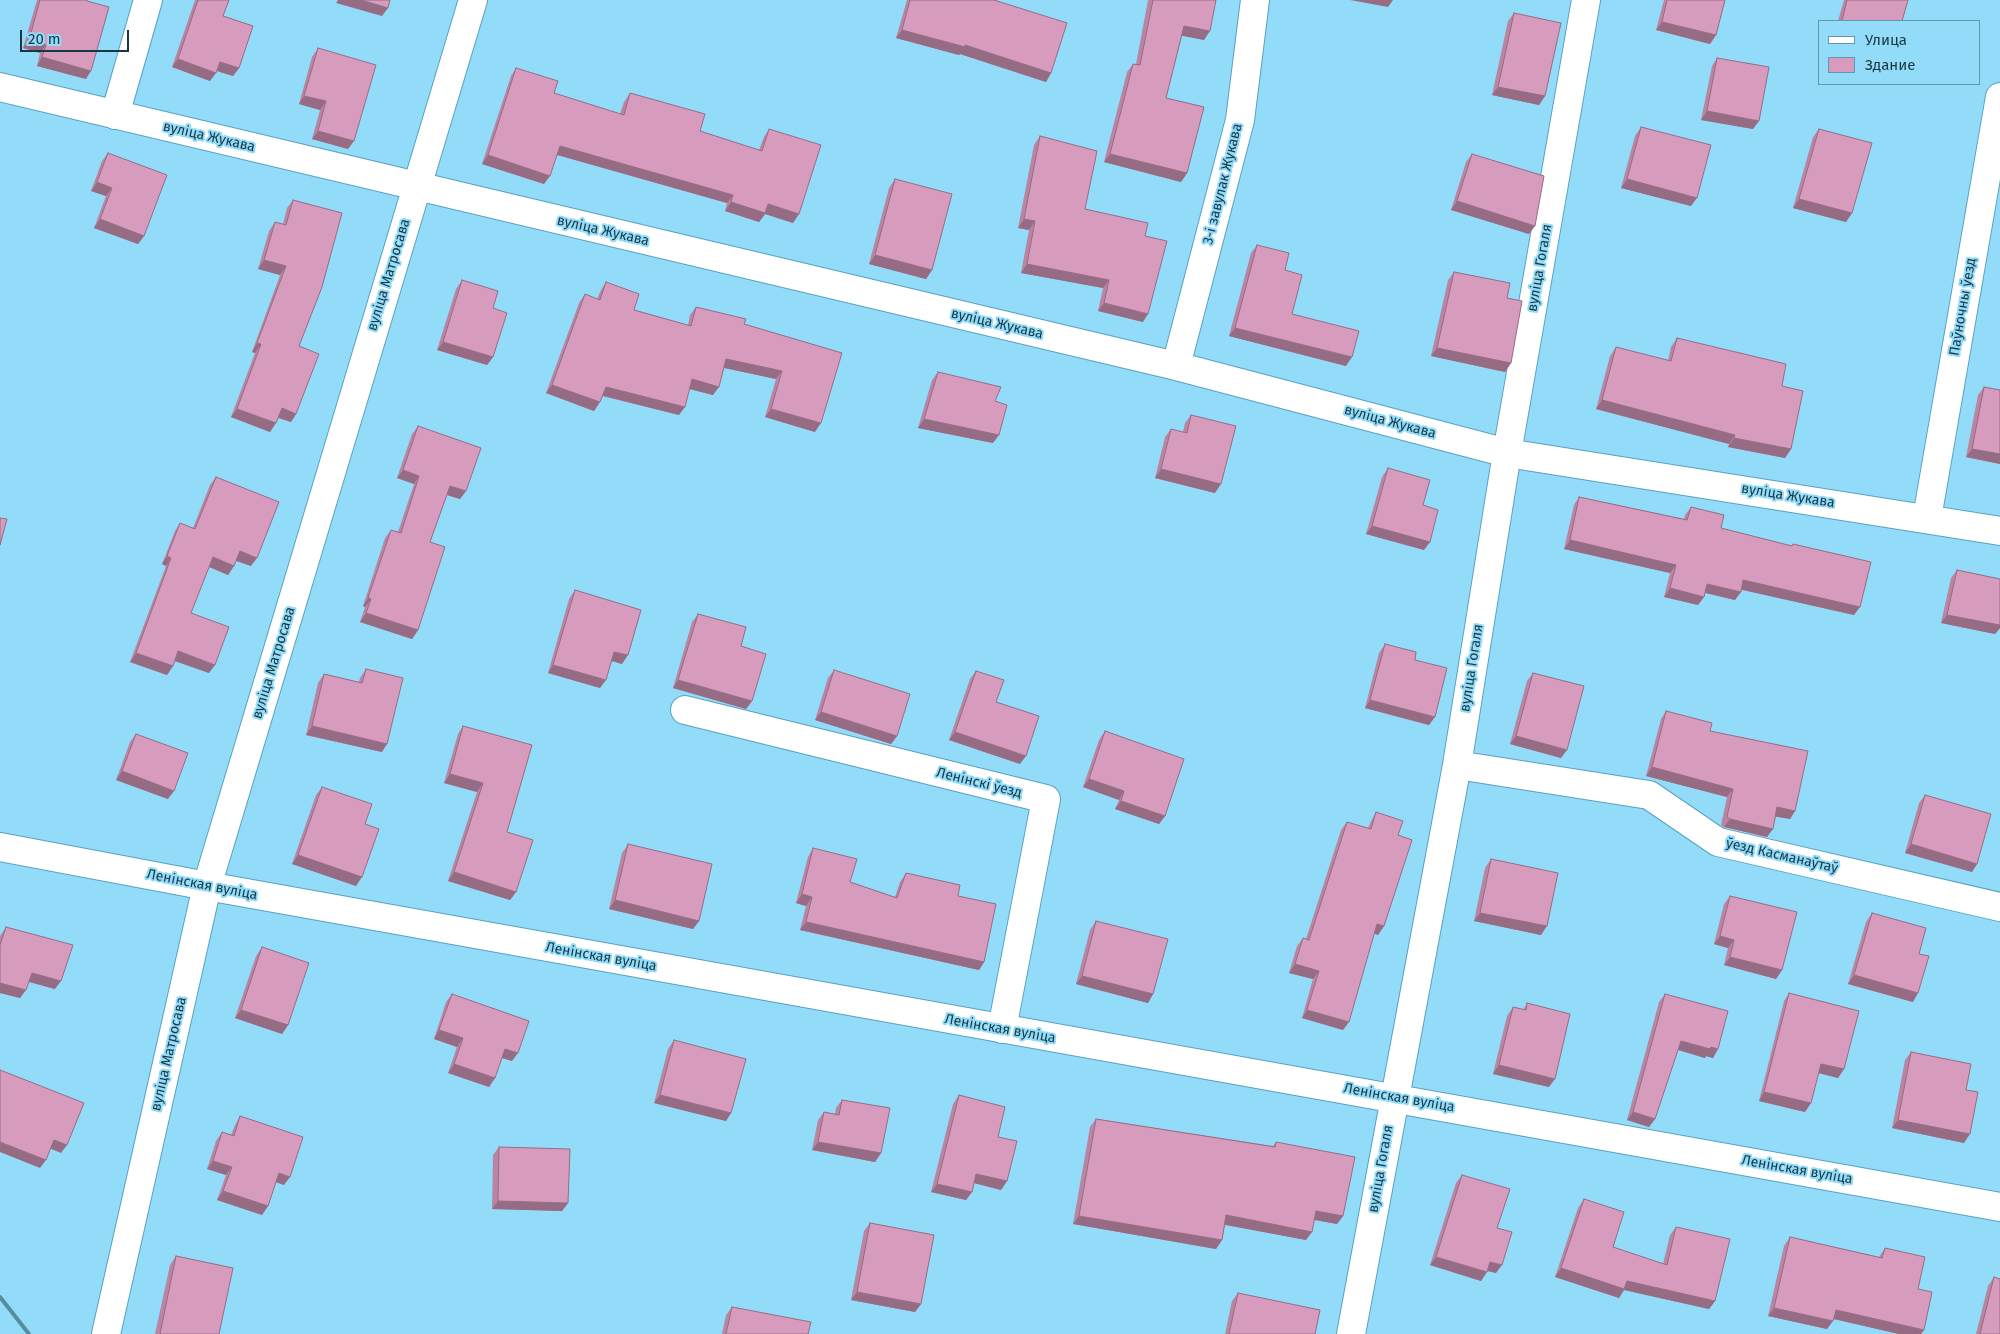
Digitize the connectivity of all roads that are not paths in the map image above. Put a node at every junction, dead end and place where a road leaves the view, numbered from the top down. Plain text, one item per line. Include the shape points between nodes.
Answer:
1 (148, 0) edge
2 (473, 0) edge
3 (1256, 0) edge
4 (1586, 0) edge
5 (0, 87) edge
6 (2000, 97) edge
7 (115, 115) junction
8 (416, 186) junction
9 (1176, 366) junction
10 (1507, 453) junction
11 (1927, 518) junction
12 (2000, 531) edge
13 (685, 710) dead end
14 (1457, 765) junction
15 (0, 847) edge
16 (207, 886) junction
17 (2000, 907) edge
18 (1002, 1030) junction
19 (1394, 1097) junction
20 (2000, 1207) edge
21 (106, 1334) edge
22 (1351, 1334) edge

1 - 7 street
2 - 8 street, вуліца Матросава
3 - 9 street, 3-і завулак Жукава via 1240,120
4 - 10 street, вуліца Гогаля
5 - 7 street, вуліца Жукава
6 - 11 street, Паўночны ўезд
7 - 8 street, вуліца Жукава
8 - 9 street, вуліца Жукава
8 - 16 street, вуліца Матросава
9 - 10 street, вуліца Жукава
10 - 11 street, вуліца Жукава
10 - 14 street, вуліца Гогаля
11 - 12 street, вуліца Жукава
13 - 18 street, Ленінскі ўезд via 1046,799
14 - 17 street, ўезд Касманаўтаў via 1650,795 1718,842
14 - 19 street, вуліца Гогаля
15 - 16 street, Ленінская вуліца
16 - 18 street, Ленінская вуліца
16 - 21 street, вуліца Матросава
18 - 19 street, Ленінская вуліца
19 - 20 street, Ленінская вуліца
19 - 22 street, вуліца Гогаля

